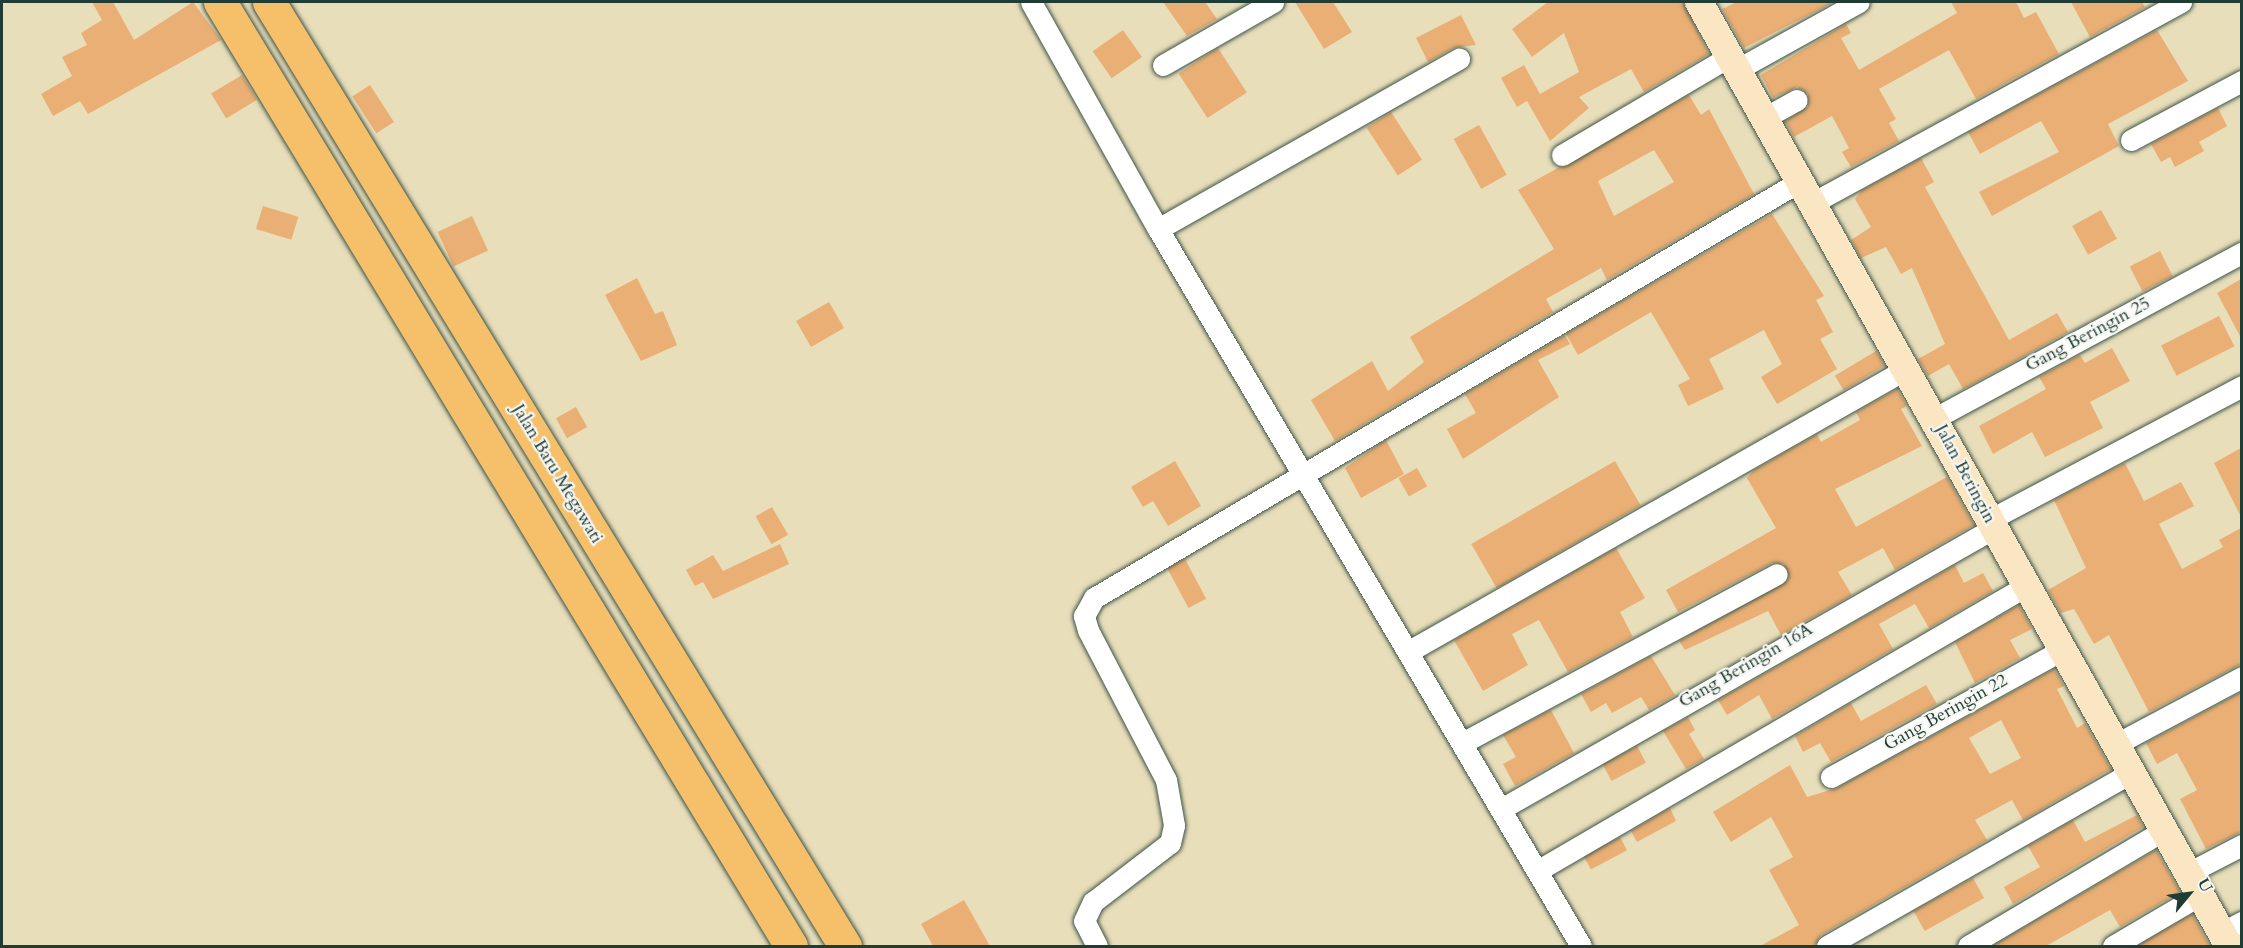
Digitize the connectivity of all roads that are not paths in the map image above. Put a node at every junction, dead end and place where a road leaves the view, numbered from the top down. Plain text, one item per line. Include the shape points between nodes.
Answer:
1 (220, 2) edge
2 (269, 2) edge
3 (1031, 2) edge
4 (1273, 2) edge
5 (1699, 2) edge
6 (1859, 2) edge
7 (2181, 2) edge
8 (1459, 59) dead end
9 (1734, 62) junction
10 (1163, 65) dead end
11 (2241, 81) edge
12 (1797, 100) dead end
13 (1766, 117) junction
14 (2131, 140) dead end
15 (1562, 155) dead end
16 (1809, 190) junction
17 (1158, 229) junction
18 (2241, 253) edge
19 (1906, 369) junction
20 (2241, 386) edge
21 (1935, 418) junction
22 (552, 467) junction
23 (1300, 472) junction
24 (511, 489) junction
25 (1991, 524) junction
26 (598, 542) junction
27 (561, 568) junction
28 (1777, 574) dead end
29 (2026, 586) junction
30 (1411, 650) junction
31 (2062, 650) junction
32 (2241, 677) edge
33 (1462, 743) junction
34 (2116, 744) junction
35 (2132, 772) junction
36 (1831, 777) dead end
37 (1501, 809) junction
38 (2164, 830) junction
39 (2241, 844) edge
40 (1538, 871) junction
41 (2194, 884) junction
42 (2231, 934) edge
43 (791, 946) edge
44 (845, 946) edge
45 (1097, 946) edge
46 (1581, 946) edge
47 (1827, 946) edge
48 (1968, 946) edge
49 (2113, 946) edge

1 - 24 highway
2 - 22 highway, Jalan Baru Megawati
3 - 17 street
4 - 10 street
5 - 9 street, Jalan Beringin
6 - 9 street
7 - 16 street
8 - 17 street
9 - 13 street, Jalan Beringin
9 - 15 street
11 - 14 street
12 - 13 street
13 - 16 street, Jalan Beringin
16 - 19 street, Jalan Beringin
16 - 23 street
17 - 23 street
18 - 21 street, Gang Beringin 25
19 - 21 street, Jalan Beringin
19 - 30 street
20 - 25 street, Gang Beringin 16A
21 - 25 street, Jalan Beringin
22 - 24 highway
22 - 26 highway, Jalan Baru Megawati
23 - 30 street
23 - 45 street via 1087,606 1088,630 1166,780 1174,825 1170,843 1093,902 1084,921
24 - 27 highway
25 - 29 street, Jalan Beringin
25 - 37 street, Gang Beringin 16A
26 - 27 highway
26 - 44 highway, Jalan Baru Megawati
27 - 43 highway
28 - 33 street
29 - 31 street, Jalan Beringin
29 - 40 street
30 - 33 street
31 - 34 street, Jalan Beringin
31 - 36 street, Gang Beringin 22
32 - 34 street
33 - 37 street
34 - 35 street, Jalan Beringin
35 - 38 street, Jalan Beringin
35 - 47 street
37 - 40 street
38 - 41 street, Jalan Beringin
38 - 48 street
39 - 41 street
40 - 46 street
41 - 42 street, Jalan Beringin
41 - 49 street

